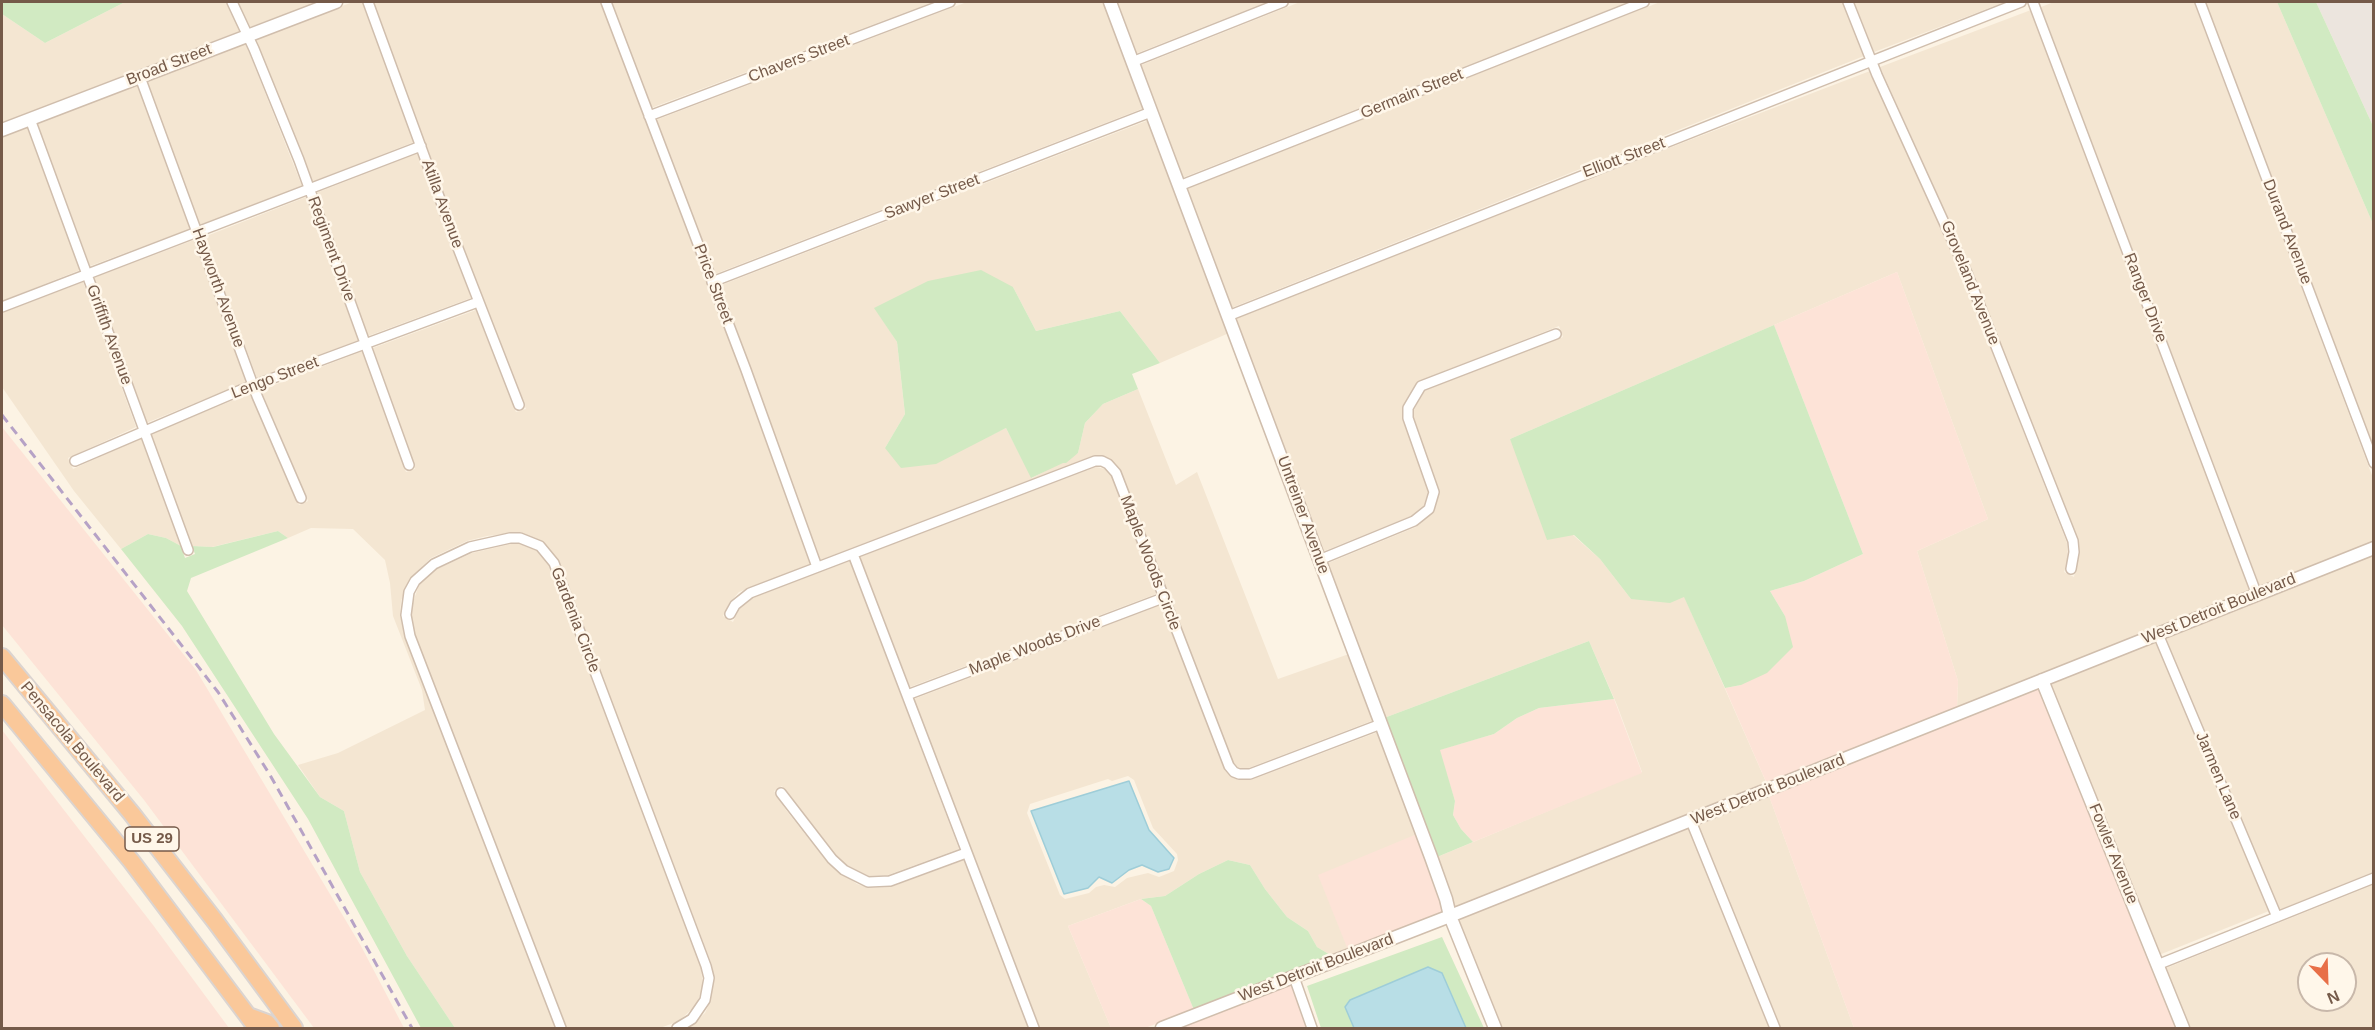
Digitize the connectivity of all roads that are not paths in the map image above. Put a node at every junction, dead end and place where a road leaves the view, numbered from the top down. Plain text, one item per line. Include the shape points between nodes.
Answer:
1 (232, 2) edge
2 (336, 2) edge
3 (368, 2) edge
4 (606, 2) edge
5 (950, 2) edge
6 (1110, 2) edge
7 (1283, 2) edge
8 (1644, 2) edge
9 (1848, 2) edge
10 (2021, 2) edge
11 (2033, 2) edge
12 (2200, 2) edge
13 (248, 34) junction
14 (1871, 60) junction
15 (1132, 62) junction
16 (140, 77) junction
17 (1151, 112) junction
18 (649, 116) junction
19 (30, 119) junction
20 (2, 130) edge
21 (421, 146) junction
22 (1179, 186) junction
23 (309, 190) junction
24 (197, 233) junction
25 (86, 274) junction
26 (712, 282) junction
27 (478, 302) junction
28 (2, 307) edge
29 (1228, 316) junction
30 (1557, 334) dead end
31 (366, 344) junction
32 (254, 386) junction
33 (519, 405) dead end
34 (143, 431) junction
35 (75, 461) dead end
36 (2373, 463) edge
37 (409, 465) dead end
38 (301, 498) dead end
39 (2373, 548) edge
40 (188, 550) dead end
41 (853, 554) junction
42 (1319, 560) junction
43 (817, 567) junction
44 (2071, 569) dead end
45 (2257, 595) junction
46 (1163, 598) junction
47 (730, 614) dead end
48 (2158, 634) junction
49 (2, 657) edge
50 (2, 673) edge
51 (2042, 680) junction
52 (907, 695) junction
53 (2, 704) edge
54 (1381, 724) junction
55 (64, 730) junction
56 (781, 793) dead end
57 (1691, 821) junction
58 (966, 853) junction
59 (2373, 878) edge
60 (1450, 916) junction
61 (2277, 917) junction
62 (2157, 965) junction
63 (1294, 977) junction
64 (252, 1022) edge
65 (1179, 1025) edge
66 (271, 1029) edge
67 (294, 1029) edge
68 (561, 1029) edge
69 (676, 1029) edge
70 (1034, 1029) edge
71 (1162, 1029) edge
72 (1312, 1029) edge
73 (1495, 1029) edge
74 (1775, 1029) edge
75 (2183, 1029) edge

1 - 13 street, Regiment Drive
2 - 13 street, Broad Street
3 - 21 street, Atilla Avenue
4 - 18 street, Price Street
5 - 18 street, Chavers Street
6 - 15 street, Untreiner Avenue
7 - 15 street
8 - 22 street, Germain Street
9 - 14 street, Groveland Avenue
10 - 14 street, Elliott Street
11 - 45 street, Ranger Drive
12 - 36 street, Durand Avenue
13 - 16 street, Broad Street
13 - 23 street, Regiment Drive
14 - 29 street, Elliott Street
14 - 44 street, Groveland Avenue via 1960,256 2073,542
15 - 17 street, Untreiner Avenue
16 - 19 street, Broad Street
16 - 24 street, Hayworth Avenue
17 - 22 street, Untreiner Avenue
17 - 26 street, Sawyer Street
18 - 26 street, Price Street
19 - 20 street, Broad Street
19 - 25 street, Griffith Avenue
21 - 23 street
21 - 27 street, Atilla Avenue
22 - 29 street, Untreiner Avenue
23 - 24 street
23 - 31 street, Regiment Drive
24 - 25 street
24 - 32 street, Hayworth Avenue
25 - 28 street
25 - 34 street, Griffith Avenue
26 - 43 street, Price Street
27 - 31 street, Lengo Street
27 - 33 street, Atilla Avenue
29 - 42 street, Untreiner Avenue
30 - 42 street via 1421,386 1408,408 1408,418 1434,492 1429,509 1414,521
31 - 32 street, Lengo Street
31 - 37 street, Regiment Drive
32 - 34 street, Lengo Street
32 - 38 street, Hayworth Avenue
34 - 35 street, Lengo Street
34 - 40 street, Griffith Avenue
39 - 45 street, West Detroit Boulevard
41 - 43 street, Maple Woods Circle
41 - 46 street, Maple Woods Circle via 1102,461 1116,473
41 - 52 street
42 - 54 street, Untreiner Avenue
43 - 47 street, Maple Woods Circle via 750,593
45 - 48 street, West Detroit Boulevard
46 - 52 street, Maple Woods Drive
46 - 54 street, Maple Woods Circle via 1234,772 1250,774
48 - 51 street, West Detroit Boulevard
48 - 61 street, Jarmen Lane
49 - 55 highway, Pensacola Boulevard / US 29
50 - 55 highway via 40,718
51 - 57 street, West Detroit Boulevard
51 - 62 street, Fowler Avenue
52 - 58 street
53 - 64 highway, Pensacola Boulevard / US 29 via 132,862
54 - 60 street, Untreiner Avenue
55 - 67 highway, Pensacola Boulevard / US 29 via 194,894
56 - 58 street via 832,859 868,882 890,881
57 - 60 street, West Detroit Boulevard
57 - 74 street
58 - 70 street
59 - 61 street
60 - 63 street, West Detroit Boulevard
60 - 73 street, Untreiner Avenue
61 - 62 street
62 - 75 street, Fowler Avenue
63 - 65 street, West Detroit Boulevard
63 - 72 street
64 - 66 highway via 267,1023
65 - 71 street, West Detroit Boulevard
68 - 69 street, Gardenia Circle via 410,636 406,615 415,581 434,564 470,547 510,538 540,546 554,562 706,966 709,978 705,1000 692,1019

